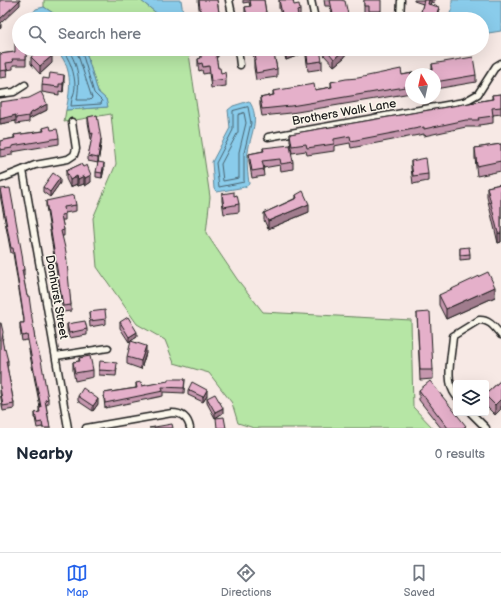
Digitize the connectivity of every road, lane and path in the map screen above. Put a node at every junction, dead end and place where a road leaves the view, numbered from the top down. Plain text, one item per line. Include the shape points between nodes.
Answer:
1 (229, 0) edge
2 (312, 0) edge
3 (401, 0) edge
4 (232, 12) edge
5 (314, 12) edge
6 (400, 12) edge
7 (239, 56) edge
8 (501, 63) edge
9 (240, 65) dead end
10 (25, 84) dead end
11 (0, 94) edge
12 (72, 122) dead end
13 (268, 136) dead end
14 (23, 170) junction
15 (0, 179) edge
16 (501, 335) edge
17 (108, 348) dead end
18 (56, 356) junction
19 (453, 392) edge
20 (475, 416) edge
21 (68, 428) edge
22 (86, 428) edge
23 (190, 428) edge
24 (486, 428) edge

1 - 4 street
2 - 5 street
3 - 6 street
7 - 9 street
8 - 13 street, Brothers Walk Lane via 496,66 478,94 464,102
10 - 11 street via 14,92
12 - 14 street via 76,149 74,155 68,160 35,165
14 - 15 street
14 - 18 street, Donhurst Street
16 - 19 street via 488,321 479,320 453,336 450,380
17 - 18 street
18 - 21 street, Donhurst Street
20 - 24 street
22 - 23 street via 172,413 186,417

